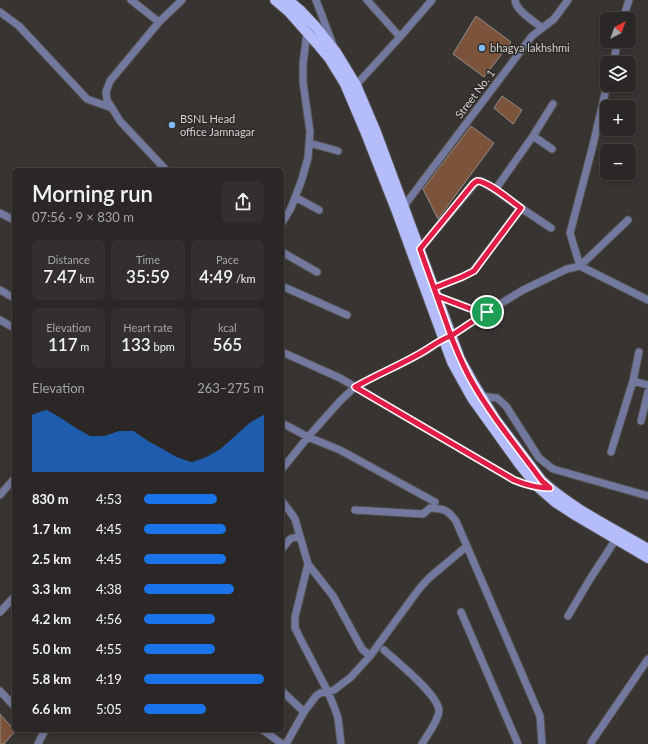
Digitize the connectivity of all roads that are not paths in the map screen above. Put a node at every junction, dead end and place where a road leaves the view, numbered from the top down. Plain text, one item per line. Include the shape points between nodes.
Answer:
1 (131, 0) edge
2 (182, 0) edge
3 (275, 0) edge
4 (288, 0) edge
5 (316, 0) edge
6 (367, 0) edge
7 (432, 0) edge
8 (515, 0) edge
9 (568, 0) edge
10 (629, 0) edge
11 (0, 12) edge
12 (625, 12) edge
13 (159, 22) junction
14 (542, 28) junction
15 (307, 32) junction
16 (400, 37) junction
17 (336, 52) junction
18 (336, 71) junction
19 (356, 86) junction
20 (605, 92) edge
21 (553, 104) dead end
22 (112, 108) junction
23 (532, 136) junction
24 (309, 143) junction
25 (552, 149) dead end
26 (338, 151) dead end
27 (164, 168) edge
28 (495, 190) junction
29 (295, 197) junction
30 (404, 206) junction
31 (521, 208) junction
32 (320, 210) dead end
33 (0, 213) edge
34 (12, 219) edge
35 (284, 220) edge
36 (628, 220) dead end
37 (551, 228) dead end
38 (420, 249) junction
39 (284, 253) edge
40 (580, 266) junction
41 (317, 272) dead end
42 (284, 287) edge
43 (0, 290) edge
44 (435, 292) junction
45 (12, 297) edge
46 (648, 300) edge
47 (487, 312) junction
48 (347, 315) dead end
49 (0, 320) edge
50 (12, 327) edge
51 (447, 337) junction
52 (639, 352) dead end
53 (284, 353) edge
54 (633, 381) junction
55 (648, 384) edge
56 (355, 387) junction
57 (648, 392) edge
58 (481, 396) junction
59 (640, 421) dead end
60 (284, 424) edge
61 (308, 437) junction
62 (611, 452) dead end
63 (284, 467) edge
64 (12, 481) edge
65 (539, 488) junction
66 (550, 488) junction
67 (0, 495) edge
68 (648, 496) edge
69 (435, 502) dead end
70 (284, 504) edge
71 (355, 510) dead end
72 (299, 536) junction
73 (618, 536) junction
74 (284, 546) edge
75 (467, 546) junction
76 (648, 549) edge
77 (648, 558) edge
78 (308, 564) junction
79 (12, 599) edge
80 (0, 612) edge
81 (461, 612) dead end
82 (568, 616) dead end
83 (384, 650) dead end
84 (370, 656) junction
85 (648, 659) edge
86 (0, 691) edge
87 (328, 692) junction
88 (284, 693) edge
89 (12, 704) edge
90 (304, 712) junction
91 (44, 732) edge
92 (265, 732) edge
93 (38, 744) edge
94 (282, 744) edge
95 (286, 744) edge
96 (341, 744) edge
97 (422, 744) edge
98 (518, 744) edge
99 (542, 744) edge
100 (591, 744) edge

1 - 13 street
2 - 13 street
3 - 15 main road
4 - 17 main road via 316,27
5 - 17 street
6 - 16 street
7 - 16 street
8 - 14 street via 521,11
9 - 14 street, Street No. 1 via 554,19
10 - 12 street
11 - 22 street via 19,26 86,99
13 - 22 street via 110,81 106,92
14 - 30 street, Street No. 1 via 532,36
15 - 18 main road via 329,58
15 - 24 street via 303,76
16 - 19 street
17 - 18 street
17 - 19 main road
18 - 51 main road via 365,131
19 - 30 main road
20 - 40 street via 570,233
21 - 23 street
22 - 27 street via 120,121
23 - 25 street
23 - 28 street
24 - 26 street
24 - 29 street via 308,158
28 - 31 street
28 - 38 street via 481,181 473,184
29 - 32 street
29 - 35 street
30 - 38 main road
31 - 37 street
31 - 44 street via 474,271
33 - 34 street
36 - 40 street
38 - 44 main road
39 - 41 street
40 - 46 street
40 - 47 street via 567,269 523,290
42 - 48 street
43 - 45 street
44 - 47 street via 474,310
44 - 51 main road
47 - 51 street
49 - 50 street
51 - 56 street via 402,364
51 - 58 main road
51 - 65 main road via 452,362 472,398
52 - 54 street
53 - 56 street
54 - 55 street
54 - 62 street
56 - 61 street
56 - 65 street via 514,480
57 - 59 street
58 - 66 main road via 542,481
58 - 68 street via 497,398 506,406 539,458 553,469
60 - 61 street
61 - 63 street
61 - 69 street via 340,450
64 - 67 street
65 - 66 street
65 - 73 main road via 575,515
66 - 73 main road
70 - 72 street via 294,516
71 - 75 street via 422,514 430,508 444,509 456,521
72 - 74 street via 290,539
72 - 78 street
73 - 76 main road
73 - 77 main road
73 - 82 street
75 - 84 street via 419,589
75 - 99 street via 540,716
78 - 84 street via 333,596 362,648
78 - 87 street via 295,617 295,628
79 - 80 street
81 - 98 street
83 - 97 street via 425,688 438,708 437,719
84 - 87 street via 340,686
85 - 100 street
86 - 89 street
87 - 90 street via 318,694
87 - 96 street via 338,718
88 - 90 street
90 - 95 street
91 - 93 street
92 - 94 street

